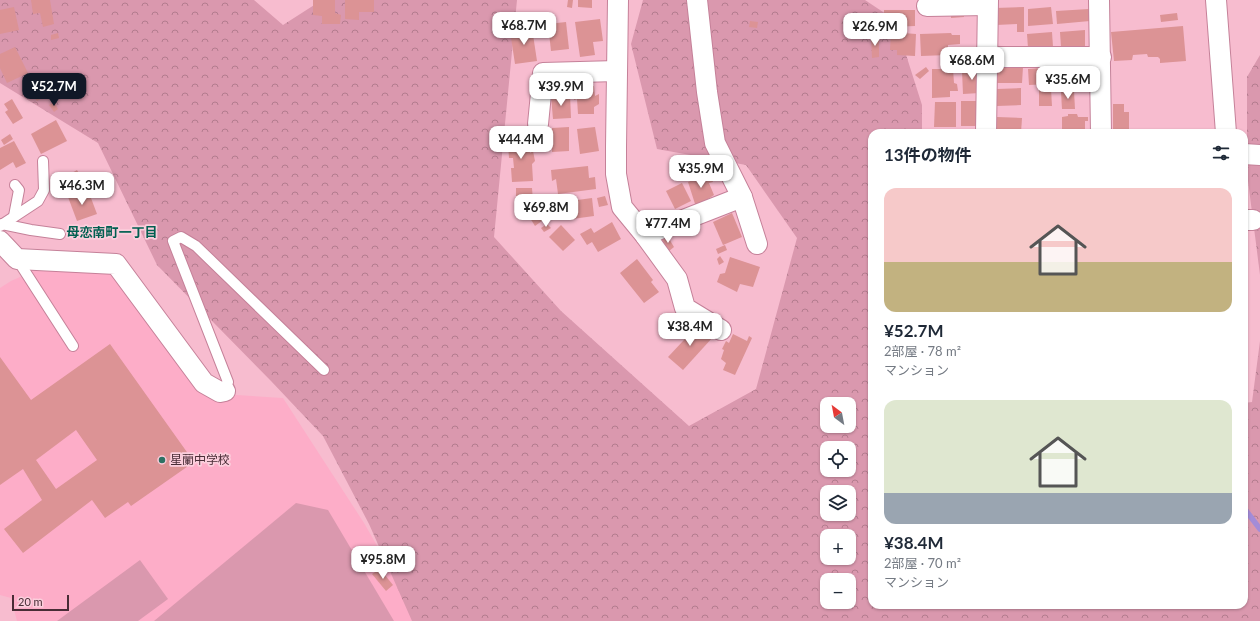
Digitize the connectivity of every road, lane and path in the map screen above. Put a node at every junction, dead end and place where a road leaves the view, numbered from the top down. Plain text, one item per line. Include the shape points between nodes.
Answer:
1 (618, 0) edge
2 (697, 0) edge
3 (1099, 0) edge
4 (1216, 0) edge
5 (988, 2) edge
6 (927, 6) dead end
7 (987, 57) junction
8 (1101, 57) junction
9 (617, 71) junction
10 (538, 124) dead end
11 (986, 129) edge
12 (1101, 129) edge
13 (1226, 129) edge
14 (1248, 154) edge
15 (1260, 155) edge
16 (43, 161) dead end
17 (14, 185) dead end
18 (742, 197) junction
19 (14, 216) junction
20 (1, 230) edge
21 (60, 234) dead end
22 (645, 235) junction
23 (756, 244) dead end
24 (17, 259) junction
25 (721, 330) dead end
26 (73, 346) dead end
27 (324, 370) dead end
28 (225, 391) joint

1 - 9 street
2 - 18 street via 715,143
3 - 8 street
4 - 13 street
5 - 6 street
5 - 7 street
7 - 8 street
7 - 11 street
8 - 12 street
9 - 10 street via 542,73
9 - 22 street via 616,174 622,207
14 - 15 street
16 - 19 lane via 44,190 38,201
17 - 19 lane via 19,190
18 - 22 street
18 - 23 street
19 - 20 lane
20 - 21 lane via 31,230
20 - 24 street
22 - 25 street via 677,279 685,308
24 - 26 lane
24 - 28 street via 116,264 204,384 220,392
27 - 28 lane via 196,246 181,238 173,241 228,382

